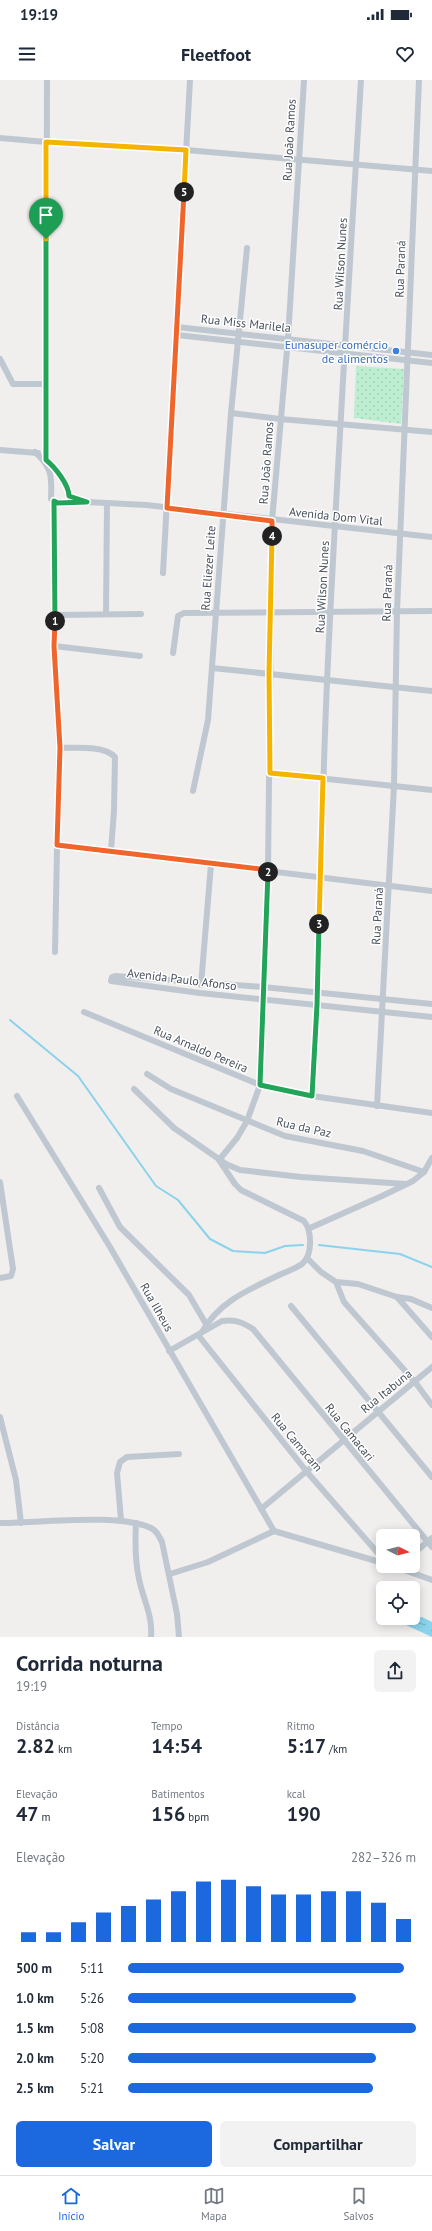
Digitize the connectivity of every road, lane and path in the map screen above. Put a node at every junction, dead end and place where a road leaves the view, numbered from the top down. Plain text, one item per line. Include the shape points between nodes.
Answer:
1 (47, 80) edge
2 (190, 80) edge
3 (304, 80) edge
4 (361, 80) edge
5 (419, 80) edge
6 (0, 138) edge
7 (46, 142) junction
8 (186, 150) junction
9 (299, 161) junction
10 (356, 165) junction
11 (415, 170) junction
12 (432, 171) edge
13 (247, 248) dead end
14 (177, 327) junction
15 (240, 332) junction
16 (176, 335) junction
17 (288, 338) junction
18 (239, 341) junction
19 (347, 345) junction
20 (287, 346) junction
21 (408, 353) junction
22 (346, 354) junction
23 (432, 355) edge
24 (0, 359) edge
25 (408, 361) junction
26 (432, 363) edge
27 (46, 384) junction
28 (231, 413) junction
29 (280, 420) junction
30 (340, 424) junction
31 (405, 430) junction
32 (432, 432) edge
33 (0, 450) edge
34 (35, 452) junction
35 (46, 460) junction
36 (52, 498) junction
37 (87, 502) junction
38 (107, 503) junction
39 (167, 508) junction
40 (223, 514) junction
41 (272, 521) junction
42 (336, 527) junction
43 (401, 534) junction
44 (432, 537) edge
45 (163, 573) dead end
46 (432, 611) edge
47 (397, 612) junction
48 (106, 614) junction
49 (141, 614) dead end
50 (216, 614) junction
51 (271, 614) junction
52 (331, 614) junction
53 (55, 615) junction
54 (54, 646) junction
55 (173, 653) dead end
56 (140, 656) dead end
57 (212, 668) junction
58 (269, 673) junction
59 (327, 680) junction
60 (395, 688) junction
61 (432, 691) edge
62 (60, 748) junction
63 (270, 773) junction
64 (323, 778) junction
65 (394, 786) junction
66 (432, 790) edge
67 (193, 792) dead end
68 (57, 845) junction
69 (111, 850) junction
70 (211, 864) junction
71 (268, 870) junction
72 (320, 876) junction
73 (389, 885) junction
74 (432, 891) edge
75 (55, 952) dead end
76 (201, 983) junction
77 (263, 987) junction
78 (317, 992) junction
79 (200, 993) junction
80 (384, 999) junction
81 (262, 1000) junction
82 (432, 1004) edge
83 (317, 1005) junction
84 (383, 1011) junction
85 (84, 1012) dead end
86 (432, 1017) edge
87 (147, 1074) dead end
88 (260, 1085) junction
89 (134, 1089) dead end
90 (17, 1096) dead end
91 (312, 1096) junction
92 (377, 1106) junction
93 (432, 1113) edge
94 (247, 1121) junction
95 (432, 1158) edge
96 (219, 1160) junction
97 (424, 1172) junction
98 (0, 1182) edge
99 (406, 1184) junction
100 (99, 1188) dead end
101 (310, 1228) junction
102 (307, 1258) junction
103 (0, 1278) edge
104 (336, 1282) junction
105 (397, 1297) junction
106 (291, 1306) dead end
107 (432, 1308) edge
108 (206, 1324) junction
109 (200, 1334) junction
110 (432, 1337) edge
111 (170, 1351) junction
112 (432, 1367) edge
113 (415, 1382) junction
114 (432, 1404) edge
115 (377, 1411) junction
116 (0, 1417) edge
117 (343, 1441) junction
118 (179, 1454) dead end
119 (307, 1472) junction
120 (432, 1477) edge
121 (261, 1509) junction
122 (121, 1520) junction
123 (0, 1523) edge
124 (20, 1523) junction
125 (136, 1523) junction
126 (274, 1531) junction
127 (430, 1540) edge
128 (432, 1547) edge
129 (420, 1548) edge
130 (376, 1551) edge
131 (376, 1561) edge
132 (413, 1573) edge
133 (170, 1574) junction
134 (432, 1580) edge
135 (151, 1637) edge
136 (179, 1637) edge

1 - 7 street
2 - 8 street
3 - 9 street, Rua João Ramos
4 - 10 street, Rua Wilson Nunes
5 - 11 street, Rua Paraná
6 - 7 street
7 - 8 street
7 - 27 street
8 - 9 street
8 - 14 street
9 - 10 street
9 - 17 street, Rua João Ramos
10 - 11 street
10 - 19 street, Rua Wilson Nunes
11 - 12 street
11 - 21 street, Rua Paraná
13 - 15 street, Rua Eliezer Leite
14 - 15 street, Rua Miss Marilela
14 - 16 street
15 - 17 street, Rua Miss Marilela
15 - 18 street, Rua Eliezer Leite
16 - 18 street, Rua Miss Marilela
16 - 39 street
17 - 19 street, Rua Miss Marilela
17 - 20 street, Rua João Ramos
18 - 20 street, Rua Miss Marilela
18 - 28 street, Rua Eliezer Leite
19 - 21 street, Rua Miss Marilela
19 - 22 street, Rua Wilson Nunes
20 - 22 street, Rua Miss Marilela
20 - 29 street, Rua João Ramos
21 - 23 street, Rua Miss Marilela
21 - 25 street, Rua Paraná
22 - 25 street, Rua Miss Marilela
22 - 30 street, Rua Wilson Nunes
24 - 27 street via 13,384
25 - 26 street, Rua Miss Marilela
25 - 31 street, Rua Paraná
27 - 35 street
28 - 29 street
28 - 40 street, Rua Eliezer Leite
29 - 30 street
29 - 41 street, Rua João Ramos
30 - 31 street
30 - 42 street, Rua Wilson Nunes
31 - 32 street
31 - 43 street, Rua Paraná
33 - 34 street
34 - 35 street
34 - 36 street via 49,468
35 - 37 street via 58,472 69,491 69,496
36 - 37 street, Avenida Dom Vital via 58,503
36 - 53 street
37 - 38 street, Avenida Dom Vital
38 - 39 street, Avenida Dom Vital
38 - 48 street
39 - 40 street, Avenida Dom Vital
39 - 45 street
40 - 41 street, Avenida Dom Vital
40 - 50 street, Rua Eliezer Leite
41 - 42 street, Avenida Dom Vital
41 - 51 street, Rua João Ramos
42 - 43 street, Avenida Dom Vital
42 - 52 street, Rua Wilson Nunes
43 - 44 street, Avenida Dom Vital
43 - 47 street, Rua Paraná
46 - 47 street
47 - 52 street
47 - 60 street, Rua Paraná
48 - 49 street
48 - 53 street
50 - 51 street
50 - 55 street via 184,613 178,616
50 - 57 street, Rua Eliezer Leite
51 - 52 street
51 - 58 street, Rua João Ramos
52 - 59 street, Rua Wilson Nunes
53 - 54 street
54 - 56 street
54 - 62 street
57 - 58 street
57 - 67 street, Rua Eliezer Leite via 208,720
58 - 59 street
58 - 63 street, Rua João Ramos
59 - 60 street
59 - 64 street, Rua Wilson Nunes
60 - 61 street
60 - 65 street, Rua Paraná
62 - 68 street
62 - 69 street via 103,750 115,757
63 - 64 street
63 - 71 street, Rua João Ramos
64 - 65 street
64 - 72 street, Rua Wilson Nunes
65 - 66 street
65 - 73 street, Rua Paraná
68 - 69 street
68 - 75 street
69 - 70 street
70 - 71 street
70 - 76 street
71 - 72 street
71 - 77 street, Rua João Ramos
72 - 73 street
72 - 78 street, Rua Wilson Nunes
73 - 74 street
73 - 80 street, Rua Paraná
76 - 77 street, Avenida Paulo Afonso
76 - 79 street
76 - 79 street, Avenida Paulo Afonso via 114,976 111,980
77 - 78 street, Avenida Paulo Afonso
77 - 81 street, Rua João Ramos
78 - 80 street, Avenida Paulo Afonso
78 - 83 street, Rua Wilson Nunes
79 - 81 street, Avenida Paulo Afonso
80 - 82 street, Avenida Paulo Afonso
80 - 84 street, Rua Paraná
81 - 83 street, Avenida Paulo Afonso
81 - 88 street, Rua João Ramos
83 - 84 street, Avenida Paulo Afonso
83 - 91 street, Rua Wilson Nunes
84 - 86 street, Avenida Paulo Afonso
84 - 92 street, Rua Paraná
85 - 88 street, Rua Arnaldo Pereira
87 - 94 street, Rua da Paz via 171,1089
88 - 91 street, Rua Arnaldo Pereira
88 - 94 street, Rua João Ramos
89 - 96 street via 174,1128
90 - 111 street, Rua Ilheus via 110,1247
91 - 92 street, Rua Arnaldo Pereira
92 - 93 street, Rua Arnaldo Pereira
94 - 96 street, Rua João Ramos
94 - 97 street, Rua da Paz via 285,1136 363,1151
95 - 97 street
96 - 99 street via 240,1170
96 - 101 street via 241,1190 304,1221
97 - 99 street
98 - 103 street via 13,1270 11,1276
99 - 101 street
100 - 108 street via 120,1227 189,1295
101 - 102 street
102 - 104 street
102 - 108 street via 302,1264 222,1306
104 - 105 street via 358,1284
104 - 113 street via 344,1302
105 - 107 street via 411,1299
105 - 110 street
106 - 115 street
108 - 109 street
109 - 111 street
109 - 117 street, Rua Camacari via 222,1321 231,1320 253,1329
109 - 119 street, Rua Camacam
111 - 121 street, Rua Ilheus
112 - 113 street, Rua Itabuna
113 - 114 street
113 - 115 street, Rua Itabuna
115 - 117 street, Rua Itabuna
115 - 120 street
116 - 124 street via 16,1480
117 - 119 street, Rua Itabuna
117 - 127 street, Rua Camacari
118 - 122 street via 127,1457 120,1462 117,1473
119 - 121 street, Rua Itabuna
119 - 130 street, Rua Camacam
121 - 126 street, Rua Ilheus
122 - 124 street
122 - 125 street
123 - 124 street
125 - 133 street via 158,1533
125 - 135 street via 135,1546 139,1579 152,1627
126 - 131 street
126 - 133 street via 208,1562
127 - 128 street, Rua Camacari
127 - 129 street
132 - 134 street
133 - 136 street

